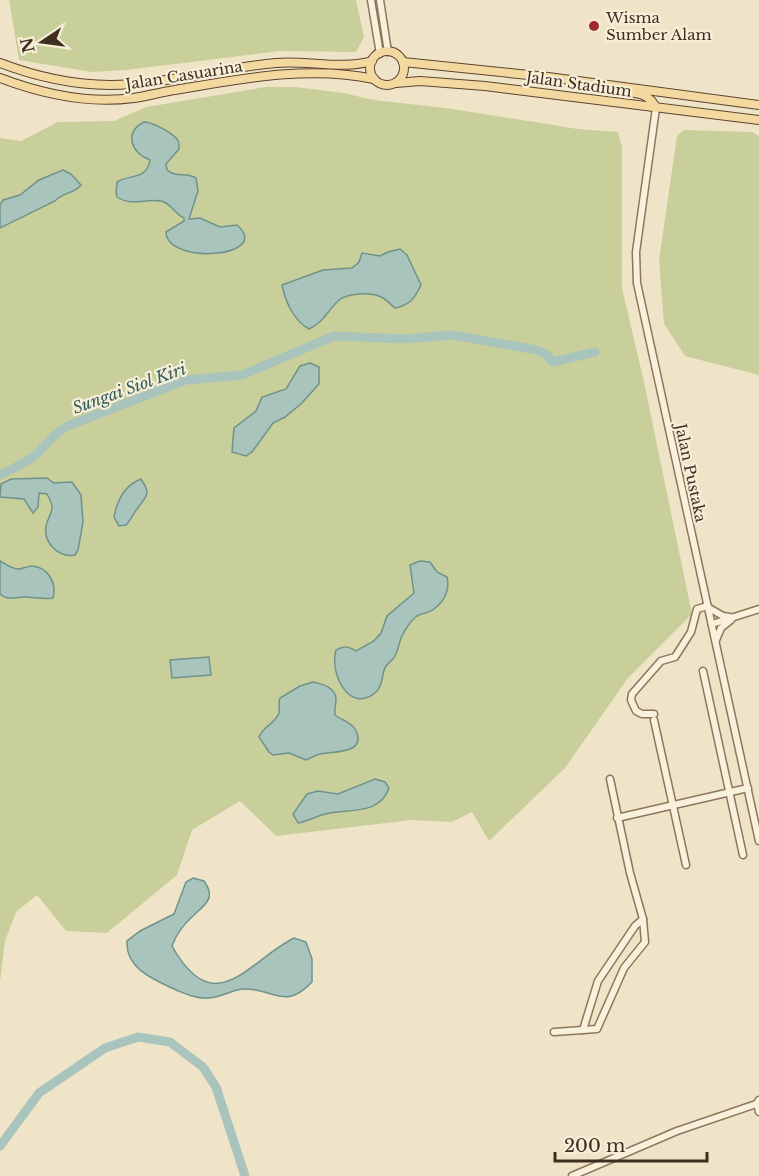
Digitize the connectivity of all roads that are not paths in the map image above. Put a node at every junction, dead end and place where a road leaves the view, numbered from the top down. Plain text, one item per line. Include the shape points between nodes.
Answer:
1 (371, 0) edge
2 (380, 0) edge
3 (384, 53) junction
4 (372, 61) junction
5 (403, 62) junction
6 (0, 63) edge
7 (0, 78) edge
8 (374, 79) junction
9 (396, 83) junction
10 (591, 83) junction
11 (759, 105) edge
12 (656, 108) junction
13 (759, 120) edge
14 (708, 607) junction
15 (759, 609) edge
16 (734, 618) junction
17 (712, 624) junction
18 (716, 640) junction
19 (702, 671) dead end
20 (610, 779) dead end
21 (748, 788) junction
22 (728, 793) junction
23 (673, 806) junction
24 (617, 818) junction
25 (759, 841) edge
26 (743, 855) dead end
27 (686, 865) dead end
28 (643, 919) junction
29 (583, 1030) junction
30 (554, 1032) dead end
31 (758, 1102) edge
32 (759, 1112) edge
33 (572, 1176) edge

1 - 3 street
2 - 3 street
3 - 4 main road
3 - 5 main road via 397,55
4 - 6 main road, Jalan Casuarina via 278,62 158,81 99,85 29,74
4 - 8 main road
5 - 9 main road via 403,75
5 - 10 main road, Jalan Stadium
7 - 8 main road, Jalan Casuarina via 46,93 99,99 134,98 302,73
8 - 9 main road via 382,84
9 - 12 main road, Jalan Stadium via 485,86
10 - 11 main road, Jalan Stadium
10 - 12 main road via 643,94
12 - 13 main road, Jalan Stadium
12 - 14 street, Jalan Pustaka via 636,252 637,283
14 - 16 street
14 - 17 street, Jalan Pustaka
14 - 23 street via 697,609 691,632 675,657 662,661 632,694 636,711 654,717
15 - 16 street
16 - 17 street
16 - 18 street via 721,628
17 - 18 street, Jalan Pustaka
18 - 21 street, Jalan Pustaka
19 - 22 street
20 - 24 street
21 - 22 street
21 - 25 street, Jalan Pustaka
22 - 23 street
22 - 26 street
23 - 24 street
23 - 27 street
24 - 28 street
28 - 29 street via 598,981
28 - 29 street via 645,942 624,968 597,1029
29 - 30 street
31 - 32 street
31 - 33 street

